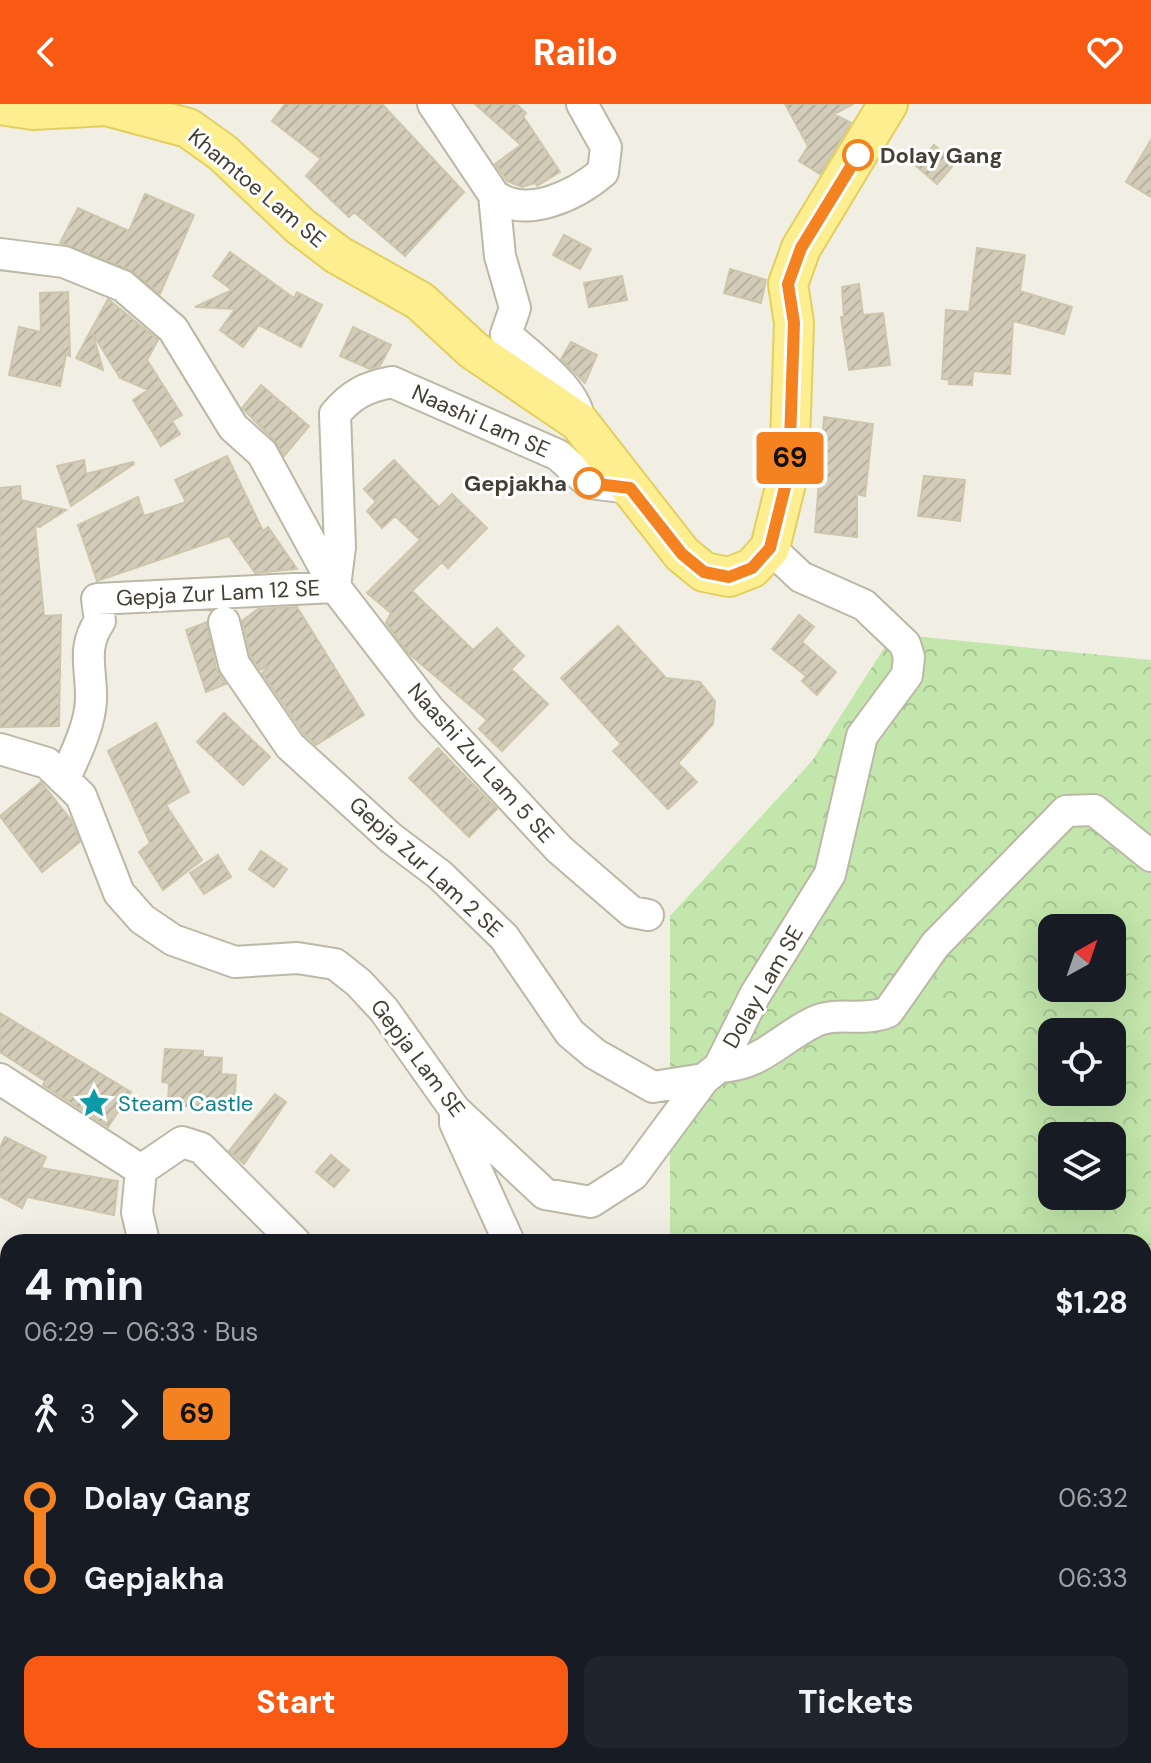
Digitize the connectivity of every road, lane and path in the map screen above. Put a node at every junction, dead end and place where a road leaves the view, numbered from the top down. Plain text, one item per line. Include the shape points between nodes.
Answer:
1 (433, 104) edge
2 (582, 104) edge
3 (0, 105) edge
4 (893, 105) edge
5 (494, 195) junction
6 (0, 254) edge
7 (579, 422) junction
8 (630, 488) junction
9 (770, 548) junction
10 (335, 587) junction
11 (224, 622) dead end
12 (0, 749) edge
13 (65, 778) junction
14 (1151, 856) edge
15 (648, 915) dead end
16 (711, 1073) junction
17 (0, 1079) edge
18 (455, 1110) junction
19 (141, 1170) junction
20 (142, 1234) edge
21 (287, 1234) edge
22 (505, 1234) edge

1 - 5 street
2 - 5 street via 606,147 603,172 587,185 543,202 513,205
3 - 7 main road, Khamtoe Lam SE via 33,110 106,106 188,128 338,255 420,301 473,350
4 - 9 main road via 801,248 788,284 794,323 789,471
5 - 7 street via 500,256 515,308 506,334 568,390 580,411
6 - 10 street via 64,262 123,286 173,329 233,427 262,453
7 - 8 main road, Khamtoe Lam SE
8 - 9 main road, Khamtoe Lam SE via 682,554 704,572 729,577 752,568
8 - 10 street, Naashi Lam SE via 589,483 558,455 392,382 370,386 351,395 335,414 340,547
9 - 16 street, Dolay Lam SE via 801,577 864,605 905,644 907,675 862,736 830,874
10 - 13 street, Gepja Zur Lam 12 SE via 97,599 100,621 86,657 91,702
10 - 15 street, Naashi Zur Lam 5 SE via 429,709 559,849 632,912
11 - 16 street, Gepja Zur Lam 2 SE via 234,664 290,746 504,937 570,1033 653,1087
12 - 13 street, Gepja Lam SE via 47,763
13 - 18 street, Gepja Lam SE via 81,796 119,893 142,919 173,940 235,962 297,958 335,964 384,1010
14 - 16 street, Dolay Lam SE via 1094,810 1066,811 935,945 888,1012 816,1020 768,1054
16 - 18 street, Gepja Lam SE via 633,1175 591,1202 545,1194
17 - 19 street
18 - 22 street via 455,1123
19 - 20 street via 137,1212
19 - 21 street via 182,1142 201,1148

